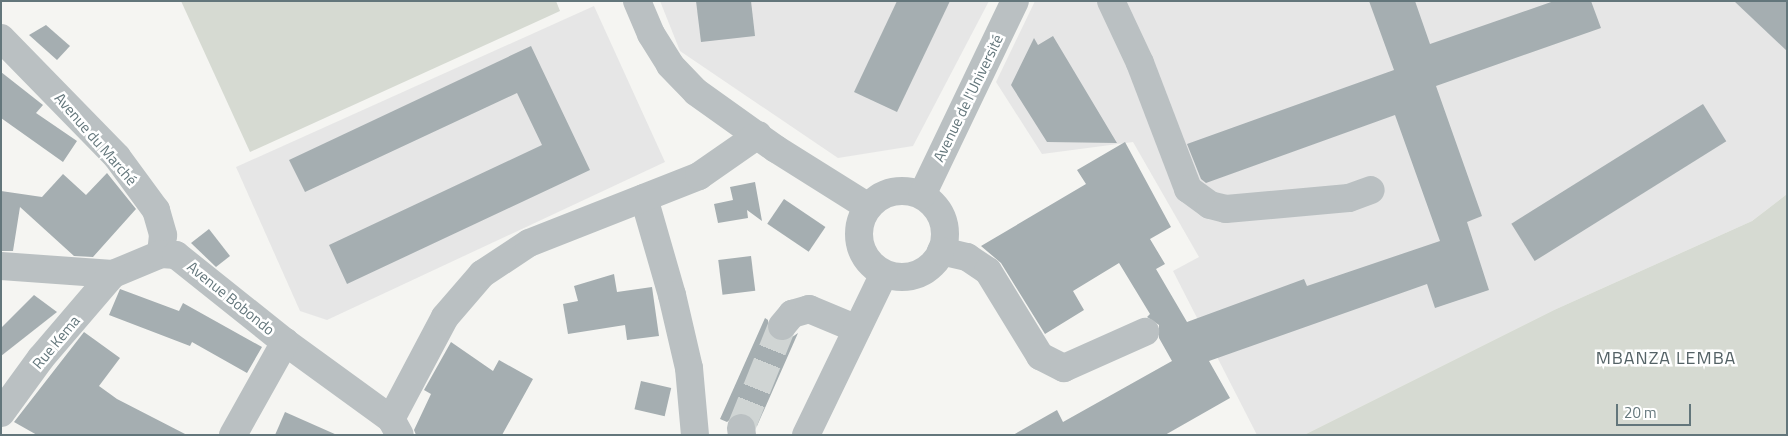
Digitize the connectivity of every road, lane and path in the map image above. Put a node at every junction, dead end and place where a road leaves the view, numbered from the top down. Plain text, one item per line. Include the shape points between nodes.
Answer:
1 (637, 1) edge
2 (1015, 1) edge
3 (1111, 1) edge
4 (1, 38) edge
5 (758, 135) junction
6 (1370, 190) dead end
7 (922, 195) junction
8 (644, 198) junction
9 (867, 206) junction
10 (941, 251) junction
11 (161, 254) junction
12 (1, 266) edge
13 (113, 274) junction
14 (884, 274) junction
15 (782, 326) tunnel mouth
16 (857, 329) junction
17 (1145, 332) dead end
18 (285, 342) junction
19 (1, 413) edge
20 (396, 427) edge
21 (813, 430) edge
22 (233, 435) edge
23 (695, 435) edge

1 - 5 street via 670,65 696,92
2 - 7 street, Avenue de l'Université
3 - 6 street via 1140,63 1188,189 1203,200 1226,209 1349,198
4 - 11 street, Avenue du Marché via 117,157 156,210 163,235
5 - 8 street via 699,176
5 - 9 street
7 - 9 street via 903,190 883,194
7 - 10 street via 937,207 944,224 945,243
8 - 20 street via 529,243 482,274 445,318
8 - 23 street via 689,368
9 - 14 street via 859,224 859,244 868,262
10 - 14 street via 922,273 903,277
10 - 17 street via 967,257 988,271 1040,356 1064,368
11 - 13 street
11 - 18 street, Avenue Bobondo via 176,255
12 - 13 street
13 - 19 street, Rue Kema via 41,358
14 - 16 street
15 - 16 street via 792,314 809,309
16 - 21 street
18 - 20 street, Avenue Bobondo
18 - 22 street

